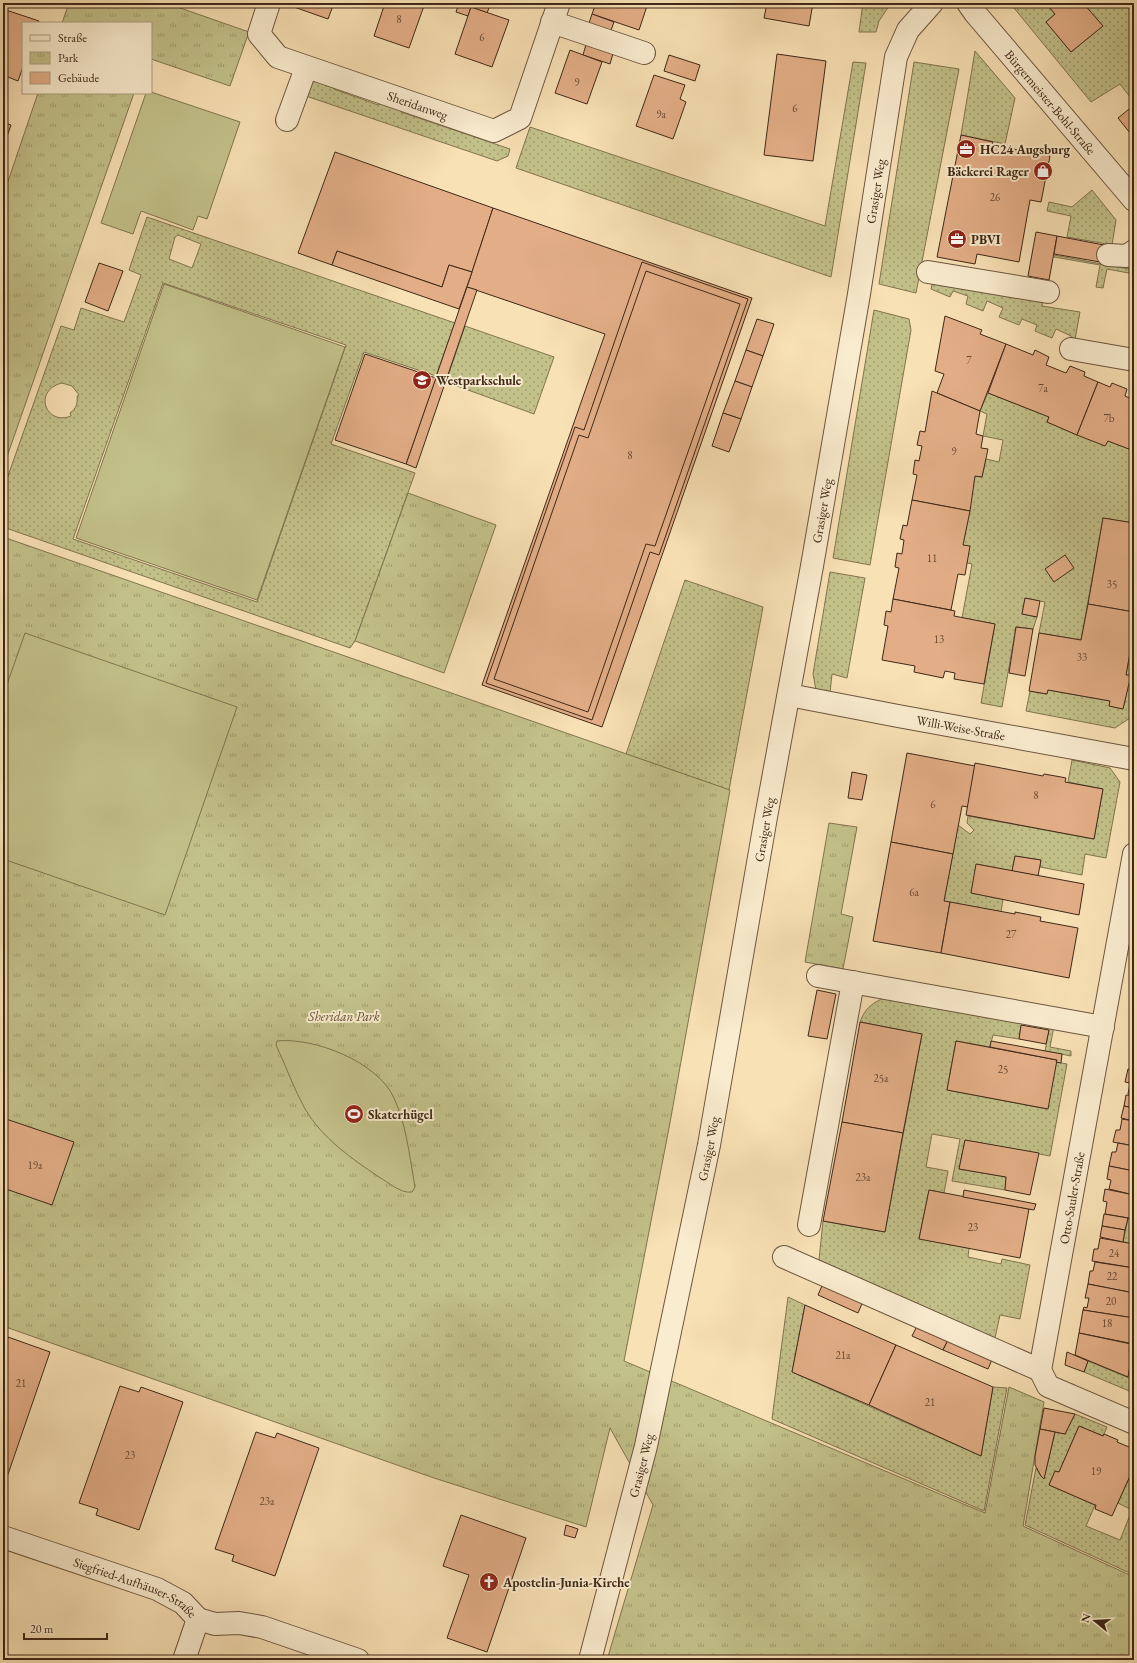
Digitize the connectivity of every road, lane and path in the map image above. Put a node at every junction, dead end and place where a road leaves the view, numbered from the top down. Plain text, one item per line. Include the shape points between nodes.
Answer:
1 (269, 3) edge
2 (932, 3) edge
3 (968, 3) edge
4 (555, 12) edge
5 (644, 53) dead end
6 (306, 68) junction
7 (287, 120) dead end
8 (1134, 200) edge
9 (1134, 251) edge
10 (1108, 255) dead end
11 (928, 272) dead end
12 (1048, 292) dead end
13 (1071, 349) dead end
14 (1134, 360) edge
15 (787, 704) junction
16 (1134, 759) edge
17 (1134, 854) edge
18 (818, 976) dead end
19 (853, 982) junction
20 (1103, 1027) junction
21 (809, 1225) dead end
22 (784, 1257) dead end
23 (1040, 1370) junction
24 (1134, 1423) edge
25 (3, 1537) edge
26 (198, 1619) junction
27 (184, 1660) edge
28 (358, 1660) edge
29 (590, 1660) edge

1 - 6 street, Sheridanweg via 259,34 278,58
2 - 15 street, Grasiger Weg via 908,30 896,57 859,294
3 - 8 street, Bürgermeister-Bohl-Straße
4 - 5 street, Sheridanweg
4 - 6 street, Sheridanweg via 520,118 494,131
6 - 7 street
9 - 10 street via 1127,256
11 - 12 street
13 - 14 street
15 - 16 street, Willi-Weise-Straße via 898,716
15 - 29 street, Grasiger Weg via 709,1145 659,1388
17 - 20 street, Otto-Sauler-Straße
18 - 19 street
19 - 20 street
19 - 21 street
20 - 23 street, Otto-Sauler-Straße
22 - 23 street
23 - 24 street via 1048,1386
25 - 26 street, Siegfried-Aufhäuser-Straße via 157,1589 183,1603
26 - 27 street
26 - 28 street, Siegfried-Aufhäuser-Straße via 215,1624 239,1623 262,1627

